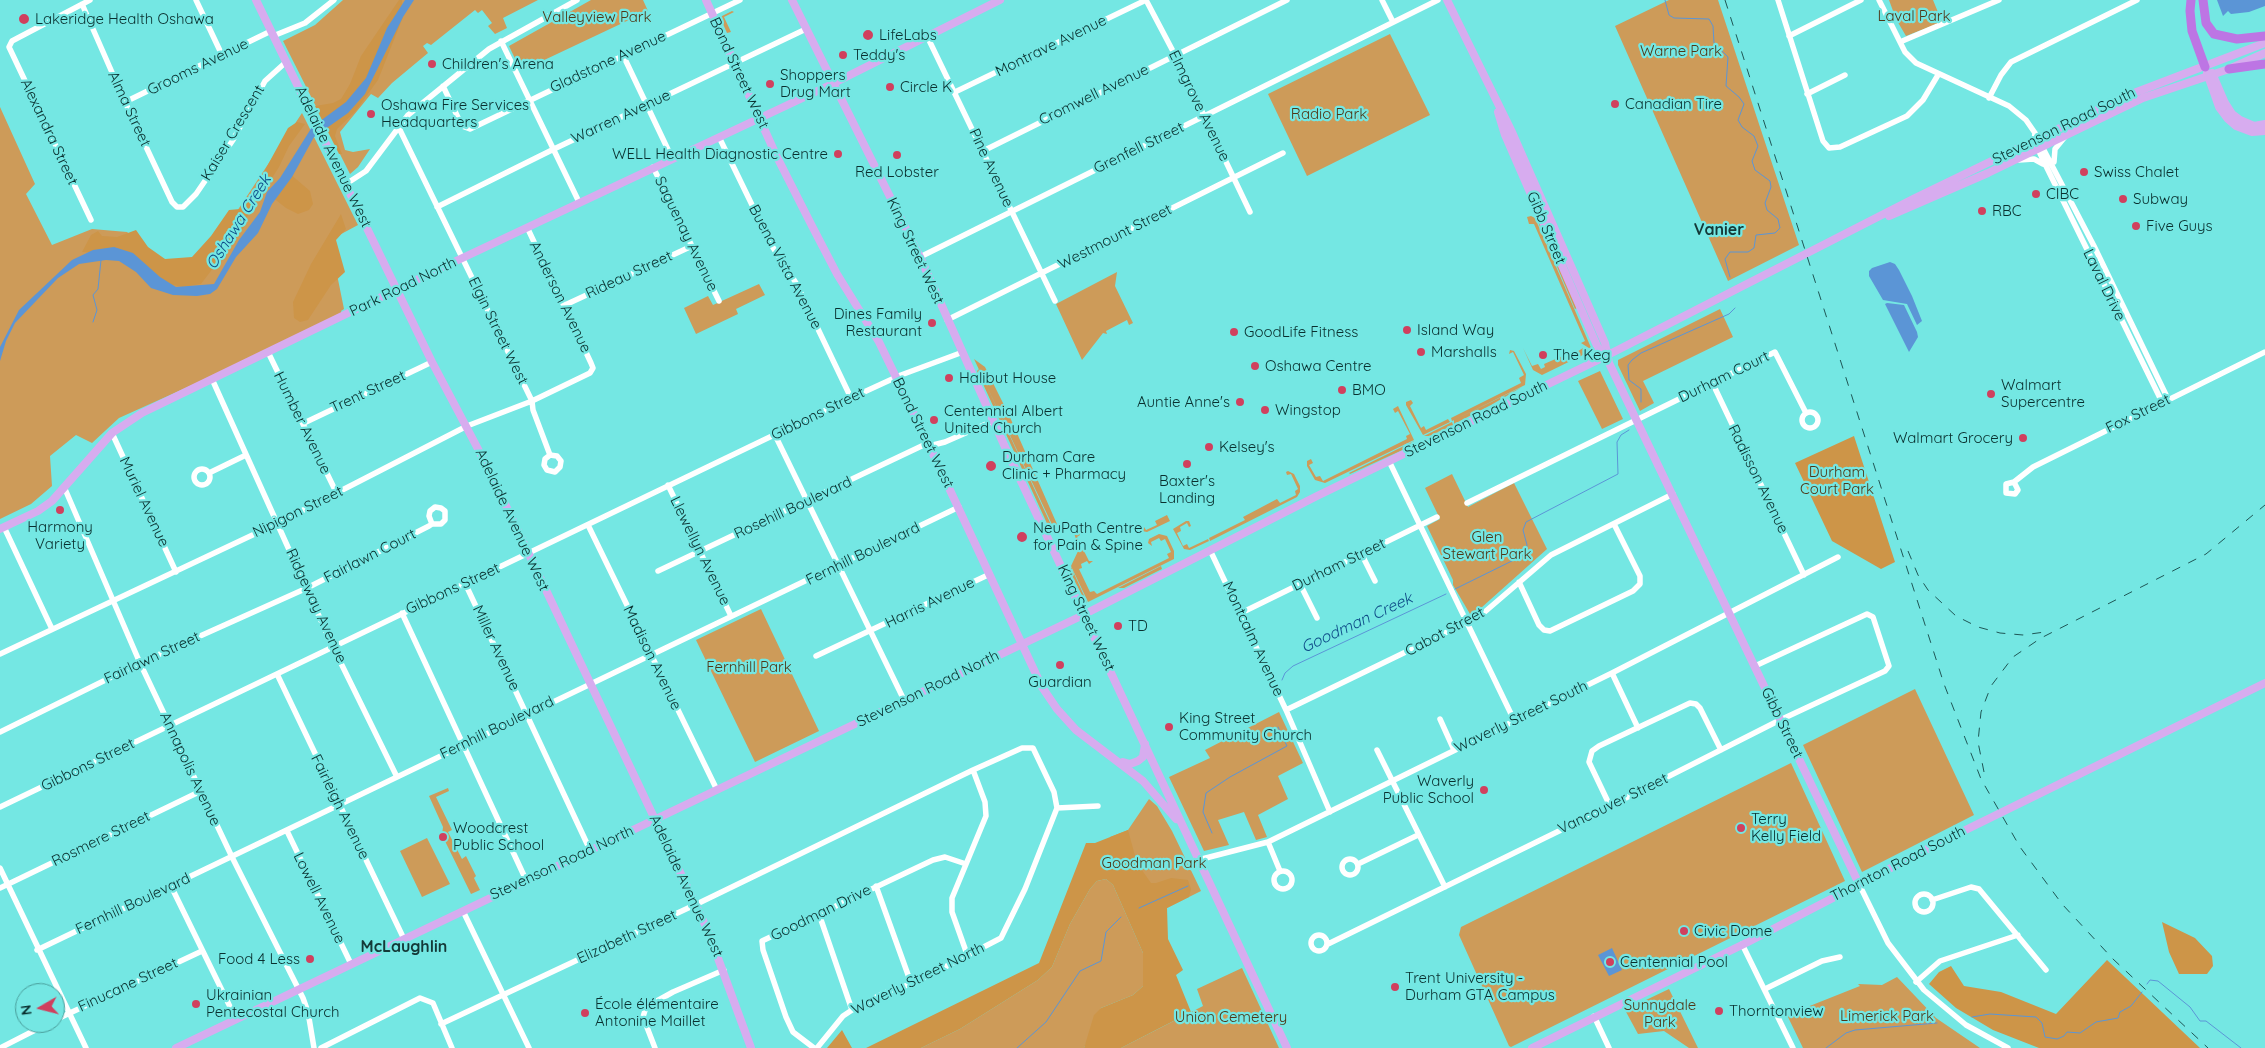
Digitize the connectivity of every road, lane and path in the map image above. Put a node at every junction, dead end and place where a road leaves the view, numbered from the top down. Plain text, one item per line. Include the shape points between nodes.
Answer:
1 (90, 0) edge
2 (196, 0) edge
3 (256, 0) edge
4 (332, 0) edge
5 (576, 0) edge
6 (706, 0) edge
7 (740, 0) edge
8 (792, 0) edge
9 (1000, 0) edge
10 (1146, 0) edge
11 (1287, 0) edge
12 (1382, 0) edge
13 (1438, 0) edge
14 (1447, 0) edge
15 (1778, 0) edge
16 (1861, 0) edge
17 (1879, 0) edge
18 (1999, 0) edge
19 (2137, 0) edge
20 (2192, 0) edge
21 (2203, 0) edge
22 (82, 4) junction
23 (712, 13) junction
24 (1393, 22) junction
25 (806, 29) junction
26 (272, 33) junction
27 (927, 36) junction
28 (1789, 36) junction
29 (2265, 36) edge
30 (501, 40) junction
31 (1900, 42) junction
32 (2265, 43) edge
33 (2265, 53) edge
34 (222, 54) junction
35 (622, 55) junction
36 (1175, 55) junction
37 (286, 62) junction
38 (734, 63) junction
39 (2265, 64) edge
40 (2205, 67) junction
41 (2229, 69) junction
42 (1845, 75) dead end
43 (1938, 75) junction
44 (2211, 76) junction
45 (833, 83) junction
46 (443, 86) junction
47 (955, 92) junction
48 (1808, 94) junction
49 (1989, 98) junction
50 (530, 99) junction
51 (125, 102) junction
52 (646, 105) junction
53 (1203, 116) junction
54 (759, 118) junction
55 (2265, 124) edge
56 (398, 126) junction
57 (2265, 131) edge
58 (2069, 134) junction
59 (719, 137) junction
60 (2036, 137) junction
61 (2041, 148) junction
62 (554, 149) junction
63 (983, 151) junction
64 (1283, 153) dead end
65 (672, 158) junction
66 (2012, 161) junction
67 (653, 167) junction
68 (2046, 168) junction
69 (1234, 178) junction
70 (2059, 179) junction
71 (346, 184) junction
72 (579, 202) junction
73 (183, 207) joint
74 (437, 207) junction
75 (1011, 211) junction
76 (1250, 212) dead end
77 (91, 220) dead end
78 (1869, 223) junction
79 (527, 227) junction
80 (692, 246) junction
81 (920, 257) junction
82 (462, 258) junction
83 (1041, 274) junction
84 (398, 289) junction
85 (719, 301) dead end
86 (1054, 301) dead end
87 (565, 305) junction
88 (947, 320) junction
89 (268, 352) junction
90 (963, 352) junction
91 (2265, 352) edge
92 (1606, 356) junction
93 (432, 362) junction
94 (593, 368) joint
95 (896, 377) junction
96 (212, 379) junction
97 (1712, 382) junction
98 (851, 398) junction
99 (532, 401) junction
100 (2165, 401) junction
101 (1806, 413) dead end
102 (1637, 418) junction
103 (993, 421) junction
104 (304, 423) junction
105 (466, 426) junction
106 (112, 433) junction
107 (775, 435) junction
108 (929, 444) junction
109 (246, 454) junction
110 (550, 455) dead end
111 (1389, 462) junction
112 (209, 473) dead end
113 (2014, 482) dead end
114 (668, 485) junction
115 (65, 489) junction
116 (337, 494) junction
117 (1673, 494) junction
118 (807, 501) junction
119 (1467, 503) dead end
120 (959, 508) junction
121 (1438, 518) dead end
122 (278, 523) junction
123 (432, 524) dead end
124 (1614, 524) junction
125 (588, 525) junction
126 (1420, 527) junction
127 (2, 528) edge
128 (1210, 550) junction
129 (699, 552) junction
130 (1361, 553) junction
131 (527, 554) junction
132 (1838, 558) dead end
133 (838, 566) junction
134 (658, 571) dead end
135 (176, 572) junction
136 (990, 574) junction
137 (1804, 575) junction
138 (1375, 582) dead end
139 (1520, 582) junction
140 (464, 583) junction
141 (1300, 584) junction
142 (307, 588) junction
143 (114, 601) junction
144 (1729, 612) junction
145 (402, 613) junction
146 (1241, 613) junction
147 (1084, 614) junction
148 (731, 616) junction
149 (1317, 618) dead end
150 (1468, 623) junction
151 (52, 629) junction
152 (870, 632) junction
153 (1021, 644) junction
154 (333, 647) junction
155 (0, 654) edge
156 (651, 655) junction
157 (816, 656) dead end
158 (140, 662) junction
159 (1755, 666) junction
160 (1612, 673) junction
161 (277, 674) junction
162 (2265, 683) edge
163 (589, 684) junction
164 (904, 700) junction
165 (1286, 710) junction
166 (526, 714) junction
167 (1440, 719) dead end
168 (1514, 720) junction
169 (1780, 720) junction
170 (170, 725) junction
171 (1638, 728) junction
172 (0, 732) edge
173 (462, 744) junction
174 (1145, 744) junction
175 (1377, 750) dead end
176 (1454, 750) junction
177 (1721, 750) junction
178 (1116, 760) junction
179 (973, 770) junction
180 (397, 777) junction
181 (1392, 781) junction
182 (717, 790) junction
183 (201, 791) junction
184 (339, 806) junction
185 (1098, 806) dead end
186 (1610, 806) junction
187 (0, 808) edge
188 (1057, 808) junction
189 (1330, 812) junction
190 (655, 819) junction
191 (287, 831) junction
192 (1185, 831) junction
193 (1418, 835) junction
194 (1268, 842) junction
195 (590, 850) junction
196 (232, 857) junction
197 (1198, 860) junction
198 (966, 864) junction
199 (1358, 864) dead end
200 (0, 868) edge
201 (1280, 871) dead end
202 (526, 880) junction
203 (7, 884) junction
204 (1859, 884) junction
205 (171, 886) junction
206 (876, 886) junction
207 (0, 888) edge
208 (1445, 888) junction
209 (1932, 900) dead end
210 (696, 904) junction
211 (463, 911) junction
212 (819, 914) junction
213 (2018, 935) junction
214 (404, 939) junction
215 (1328, 944) dead end
216 (1742, 944) junction
217 (37, 950) junction
218 (202, 951) junction
219 (968, 956) junction
220 (1840, 958) dead end
221 (351, 964) junction
222 (724, 970) junction
223 (2046, 970) dead end
224 (1916, 982) junction
225 (911, 983) junction
226 (1764, 989) junction
227 (298, 990) junction
228 (503, 995) junction
229 (852, 1010) junction
230 (69, 1013) junction
231 (65, 1015) edge
232 (1594, 1016) junction
233 (236, 1019) junction
234 (441, 1024) junction
235 (29, 1033) edge
236 (0, 1047) edge
237 (86, 1048) edge
238 (176, 1048) edge
239 (314, 1048) edge
240 (321, 1048) edge
241 (452, 1048) edge
242 (529, 1048) edge
243 (655, 1048) edge
244 (751, 1048) edge
245 (816, 1048) edge
246 (1287, 1048) edge
247 (1532, 1048) edge
248 (1609, 1048) edge
249 (1793, 1048) edge
250 (2008, 1048) edge

1 - 22 street
2 - 34 street
3 - 26 main road, Adelaide Avenue West
4 - 26 street via 306,23
5 - 30 street
6 - 23 main road, Bond Street West
7 - 23 street, Gladstone Avenue
8 - 25 main road, King Street West
9 - 27 main road, Park Road North
10 - 36 street, Elmgrove Avenue
10 - 47 street, Montrave Avenue
11 - 36 street, Cromwell Avenue
12 - 24 street
13 - 24 street, Grenfell Street
14 - 92 main road, Gibb Street via 1494,97 1505,136 1598,348
15 - 28 street
16 - 28 street
17 - 31 street, Laval Drive
18 - 31 street
19 - 49 street via 2011,62
20 - 40 highway via 2192,31
21 - 29 highway via 2206,23 2214,34 2237,39
22 - 51 street, Alma Street
22 - 77 street, Alexandra Street via 10,43 9,47
23 - 35 street, Gladstone Avenue
23 - 38 main road, Bond Street West
24 - 53 street, Grenfell Street
25 - 38 street, Warren Avenue
25 - 45 main road, King Street West
26 - 34 street, Grooms Avenue
26 - 37 main road, Adelaide Avenue West
27 - 45 main road, Park Road North
27 - 47 street, Pine Avenue
28 - 48 street
30 - 46 street
30 - 50 street
31 - 43 street, Laval Drive via 1916,63
32 - 40 main road, Stevenson Road South
33 - 41 main road, Stevenson Road South
34 - 51 street, Grooms Avenue
35 - 50 street, Gladstone Avenue
35 - 52 street
36 - 53 street, Elmgrove Avenue
36 - 63 street, Cromwell Avenue
37 - 71 main road, Adelaide Avenue West
37 - 73 street, Kaiser Crescent via 265,81 233,140 196,194
38 - 52 street, Warren Avenue
38 - 54 main road, Bond Street West
39 - 41 highway
40 - 44 main road
40 - 60 main road, Stevenson Road South via 2139,89
41 - 44 main road, Stevenson Road South
42 - 48 street
43 - 48 street via 1923,100 1907,116 1834,149 1823,141
43 - 49 street, Laval Drive
44 - 55 main road via 2232,114 2254,126
44 - 57 main road via 2219,106 2228,119 2252,132
44 - 58 main road, Stevenson Road South via 2144,98
45 - 54 main road, Park Road North
45 - 81 main road, King Street West
46 - 50 street, Gladstone Avenue via 462,126 466,128
46 - 56 street
47 - 63 street, Pine Avenue
49 - 60 street, Laval Drive via 2017,112
50 - 62 street
51 - 73 street, Alma Street via 172,202
52 - 62 street, Warren Avenue
52 - 65 street
53 - 69 street, Elmgrove Avenue
53 - 75 street, Grenfell Street
54 - 59 main road, Park Road North
54 - 95 main road, Bond Street West via 829,260
56 - 71 street via 366,171
56 - 74 street, Elgin Street West
58 - 61 main road, Stevenson Road South
58 - 70 street, Laval Drive via 2054,152
59 - 65 main road, Park Road North
59 - 98 street, Buena Vista Avenue via 772,246 796,283
60 - 61 street, Laval Drive
60 - 78 main road, Stevenson Road South
61 - 66 main road, Stevenson Road South
61 - 68 street, Laval Drive
61 - 70 street, Laval Drive
62 - 72 street
62 - 74 street, Warren Avenue
63 - 75 street, Pine Avenue
64 - 69 street, Westmount Street
65 - 67 main road, Park Road North
66 - 68 street via 2034,159
66 - 78 main road, Stevenson Road South
67 - 72 main road, Park Road North
67 - 80 street, Saguenay Avenue
68 - 100 street, Laval Drive
69 - 76 street, Elmgrove Avenue
69 - 83 street, Westmount Street
70 - 100 street, Laval Drive
71 - 84 main road, Adelaide Avenue West
72 - 79 main road, Park Road North
74 - 82 street, Elgin Street West
75 - 81 street, Grenfell Street
75 - 83 street, Pine Avenue
78 - 92 main road, Stevenson Road South
79 - 82 main road, Park Road North
79 - 87 street, Anderson Avenue
80 - 85 street, Saguenay Avenue
80 - 87 street, Rideau Street
81 - 88 main road, King Street West
82 - 84 main road, Park Road North
82 - 99 street, Elgin Street West
83 - 86 street, Pine Avenue
83 - 88 street, Westmount Street
84 - 89 main road, Park Road North
84 - 93 main road, Adelaide Avenue West
87 - 94 street, Anderson Avenue
88 - 90 main road, King Street West
89 - 96 main road, Park Road North
89 - 104 street, Humber Avenue
90 - 95 street, Gibbons Street
90 - 103 main road, King Street West
91 - 100 street, Fox Street
92 - 102 main road, Gibb Street
92 - 111 main road, Stevenson Road South
93 - 104 street, Trent Street
93 - 105 main road, Adelaide Avenue West
94 - 99 street, Nipigon Street via 590,373
95 - 98 street, Gibbons Street
95 - 108 main road, Bond Street West
96 - 106 main road, Park Road North via 134,417
96 - 109 street, Ridgeway Avenue
97 - 101 street, Durham Court via 1775,352
97 - 102 street, Durham Court
97 - 137 street, Radisson Avenue
98 - 107 street, Gibbons Street
99 - 105 street, Nipigon Street
99 - 110 street, Elgin Street West
100 - 113 street, Fox Street via 2033,467
102 - 117 main road, Gibb Street
102 - 119 street
103 - 108 street, Rosehill Boulevard via 945,442
103 - 147 main road, King Street West
104 - 116 street, Humber Avenue
105 - 116 street, Nipigon Street
105 - 131 main road, Adelaide Avenue West
106 - 115 main road, Park Road North
106 - 135 street, Muriel Avenue
107 - 114 street, Gibbons Street
107 - 118 street
108 - 118 street, Rosehill Boulevard
108 - 120 main road, Bond Street West
109 - 112 street
109 - 122 street, Ridgeway Avenue
111 - 126 street
111 - 128 main road, Stevenson Road South
114 - 125 street, Gibbons Street
114 - 129 street, Llewellyn Avenue
115 - 127 main road, Park Road North via 38,511
115 - 143 street, Annapolis Avenue
116 - 122 street, Nipigon Street
117 - 124 street, Cabot Street
117 - 144 main road, Gibb Street
118 - 129 street, Rosehill Boulevard
118 - 133 street
120 - 133 street, Fernhill Boulevard
120 - 136 main road, Bond Street West
121 - 126 street, Durham Street
122 - 135 street, Nipigon Street
122 - 142 street, Ridgeway Avenue
123 - 142 street, Fairlawn Court
124 - 139 street, Cabot Street via 1552,555
124 - 139 street via 1640,576 1640,584 1632,591 1550,631 1539,625
125 - 131 street, Gibbons Street
125 - 156 street, Madison Avenue
126 - 130 street, Durham Street
126 - 150 street
127 - 151 street
128 - 146 street, Montcalm Avenue
128 - 147 main road, Stevenson Road South
129 - 134 street, Rosehill Boulevard
129 - 148 street, Llewellyn Avenue
130 - 138 street
130 - 141 street, Durham Street
131 - 140 street, Gibbons Street
131 - 163 main road, Adelaide Avenue West
132 - 137 street, Waverly Street South
133 - 148 street, Fernhill Boulevard
133 - 152 street
135 - 143 street, Nipigon Street
136 - 152 street, Harris Avenue
136 - 153 main road, Bond Street West
137 - 144 street, Waverly Street South
139 - 150 street, Cabot Street via 1490,609
140 - 145 street, Gibbons Street
140 - 166 street, Miller Avenue
141 - 146 street, Durham Street
141 - 149 street
142 - 154 street, Ridgeway Avenue
142 - 158 street, Fairlawn Street
143 - 151 street, Nipigon Street
143 - 158 street, Annapolis Avenue
144 - 159 main road, Gibb Street
144 - 160 street, Waverly Street South
145 - 154 street, Gibbons Street
145 - 173 street
146 - 165 street, Montcalm Avenue
147 - 153 main road, Stevenson Road North
147 - 174 main road, King Street West
148 - 156 street, Fernhill Boulevard
150 - 165 street, Cabot Street
150 - 168 street
151 - 155 street, Nipigon Street
152 - 157 street, Harris Avenue
152 - 164 street
153 - 164 main road, Stevenson Road North
153 - 178 main road, Bond Street West via 1057,709 1076,730
154 - 161 street, Gibbons Street
154 - 180 street, Ridgeway Avenue
156 - 163 street, Fernhill Boulevard
156 - 182 street, Madison Avenue
158 - 170 street, Annapolis Avenue
158 - 172 street, Fairlawn Street
159 - 169 main road, Gibb Street
159 - 169 street, Vancouver Street via 1863,615 1873,617 1889,661 1887,669
160 - 168 street, Waverly Street South
160 - 171 street
161 - 170 street, Gibbons Street
161 - 184 street, Fairleigh Avenue
162 - 204 main road, Thornton Road South
163 - 166 street, Fernhill Boulevard
163 - 190 main road, Adelaide Avenue West
164 - 182 main road, Stevenson Road North
165 - 189 street, Montcalm Avenue
166 - 173 street, Fernhill Boulevard
166 - 195 street, Miller Avenue
167 - 176 street
168 - 176 street, Waverly Street South
169 - 177 street, Vancouver Street
169 - 204 main road, Gibb Street
170 - 183 street, Annapolis Avenue
170 - 187 street, Gibbons Street
171 - 177 street via 1690,703 1696,704
171 - 186 street via 1599,746 1589,756
173 - 180 street, Fernhill Boulevard
173 - 202 street
174 - 178 main road via 1143,756 1138,761 1130,764
174 - 192 main road, King Street West
175 - 181 street
176 - 181 street, Waverly Street South
177 - 186 street, Vancouver Street
178 - 192 main road, Bond Street West via 1143,781
179 - 188 street, Elizabeth Street via 1028,747 1033,748 1054,792
179 - 198 street via 985,802 986,816
179 - 210 street, Elizabeth Street
180 - 184 street, Fernhill Boulevard
181 - 189 street, Waverly Street South
181 - 193 street
182 - 190 main road, Stevenson Road North
183 - 196 street, Annapolis Avenue
183 - 203 street, Rosmere Street
184 - 191 street, Fernhill Boulevard
184 - 214 street, Fairleigh Avenue
185 - 188 street
186 - 208 street, Vancouver Street
188 - 219 street, Waverly Street North via 1025,889 1001,938
189 - 194 street, Waverly Street South
190 - 195 main road, Stevenson Road North
190 - 210 main road, Adelaide Avenue West
191 - 196 street, Fernhill Boulevard
191 - 221 street, Lowell Avenue
192 - 197 main road, King Street West
193 - 199 street
193 - 208 street
194 - 197 street, Waverly Street South
194 - 201 street
195 - 202 main road, Stevenson Road North
196 - 205 street, Fernhill Boulevard
196 - 227 street, Annapolis Avenue
197 - 246 main road, King Street West
198 - 206 street, Goodman Drive via 945,857
198 - 219 street via 952,898 952,912
200 - 203 street
202 - 211 main road, Stevenson Road North
203 - 207 street, Rosmere Street
203 - 217 street
204 - 216 main road, Thornton Road South
204 - 224 street, Gibb Street via 1888,943
205 - 217 street, Fernhill Boulevard
205 - 218 street
206 - 212 street, Goodman Drive
206 - 225 street
208 - 215 street, Vancouver Street
209 - 213 street via 1971,887 1979,889
210 - 222 main road, Adelaide Avenue West
210 - 228 street, Elizabeth Street
211 - 214 main road, Stevenson Road North
211 - 228 street
212 - 229 street
212 - 245 street, Goodman Drive via 762,941 762,950 793,1032
213 - 223 street
213 - 224 street via 1940,961
214 - 221 main road, Stevenson Road North
216 - 226 street
216 - 232 main road, Thornton Road South
217 - 230 street
218 - 230 street, Finucane Street
218 - 233 street
219 - 225 street, Waverly Street North
220 - 226 street via 1822,962
221 - 227 main road, Stevenson Road North
222 - 243 street via 646,1007 643,1016
222 - 244 main road, Adelaide Avenue West
224 - 250 street, Gibb Street via 1953,1016
225 - 229 street, Waverly Street North
226 - 249 street
227 - 233 main road, Stevenson Road North
227 - 239 street, Annapolis Avenue via 308,1012
228 - 234 street, Elizabeth Street
228 - 242 street
229 - 245 street, Waverly Street North
230 - 231 street, Finucane Street
230 - 237 street
232 - 247 main road, Thornton Road South
232 - 248 street
233 - 238 main road, Stevenson Road North
234 - 240 street via 432,1003 420,998
234 - 241 street
235 - 236 street

